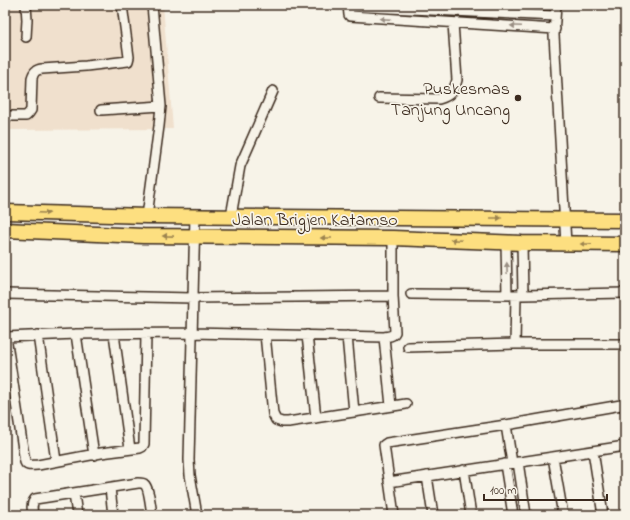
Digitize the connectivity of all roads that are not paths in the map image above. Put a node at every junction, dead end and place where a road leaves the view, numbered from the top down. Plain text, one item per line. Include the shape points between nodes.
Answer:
1 (26, 5) edge
2 (122, 5) edge
3 (152, 5) edge
4 (348, 5) edge
5 (530, 5) edge
6 (556, 5) edge
7 (440, 8) edge
8 (530, 15) junction
9 (555, 16) junction
10 (438, 22) junction
11 (453, 23) junction
12 (555, 29) junction
13 (26, 37) dead end
14 (273, 91) dead end
15 (379, 98) dead end
16 (160, 106) junction
17 (101, 110) dead end
18 (5, 116) edge
19 (5, 212) edge
20 (147, 216) junction
21 (195, 216) junction
22 (231, 216) junction
23 (565, 219) junction
24 (625, 220) edge
25 (5, 230) edge
26 (194, 237) junction
27 (393, 238) junction
28 (506, 242) junction
29 (522, 243) junction
30 (566, 244) junction
31 (625, 244) edge
32 (625, 293) edge
33 (5, 294) edge
34 (411, 294) dead end
35 (515, 295) junction
36 (393, 296) junction
37 (193, 298) junction
38 (146, 333) junction
39 (192, 333) junction
40 (76, 334) junction
41 (114, 334) junction
42 (265, 334) junction
43 (307, 335) junction
44 (38, 336) junction
45 (347, 336) junction
46 (384, 336) junction
47 (6, 337) edge
48 (515, 344) junction
49 (625, 344) edge
50 (408, 347) dead end
51 (406, 404) dead end
52 (391, 406) junction
53 (625, 408) edge
54 (354, 412) junction
55 (316, 418) junction
56 (506, 426) junction
57 (625, 446) edge
58 (130, 449) junction
59 (593, 451) junction
60 (94, 455) junction
61 (553, 457) junction
62 (56, 461) junction
63 (512, 463) junction
64 (464, 470) junction
65 (427, 476) junction
66 (389, 482) junction
67 (110, 488) junction
68 (74, 494) junction
69 (33, 515) edge
70 (77, 515) edge
71 (114, 515) edge
72 (152, 515) edge
73 (197, 515) edge
74 (394, 515) edge
75 (433, 515) edge
76 (471, 515) edge
77 (514, 515) edge
78 (526, 515) edge
79 (563, 515) edge
80 (602, 515) edge

1 - 13 lane
2 - 18 lane via 128,61 36,71 32,78 29,113 26,116
3 - 16 lane
4 - 7 lane
10 -> 4 lane via 350,16
5 - 8 lane
6 - 9 lane
7 - 8 lane
7 - 10 lane
8 - 9 lane
9 - 12 lane
10 - 11 lane
12 -> 11 lane
11 - 15 lane via 457,80 450,93 439,100
12 - 23 lane
14 - 22 lane via 240,166
16 - 17 lane
16 - 20 lane
19 -> 20 highway, Jalan Brigjen Katamso
20 - 21 highway, Jalan Brigjen Katamso
21 - 22 highway, Jalan Brigjen Katamso
21 - 26 lane
22 -> 23 highway, Jalan Brigjen Katamso
23 - 24 highway, Jalan Brigjen Katamso
23 - 30 lane
26 -> 25 highway, Jalan Brigjen Katamso
27 -> 26 highway, Jalan Brigjen Katamso
26 - 37 lane
28 -> 27 highway, Jalan Brigjen Katamso
27 - 36 lane
28 - 29 highway, Jalan Brigjen Katamso
35 -> 28 lane
29 - 30 highway, Jalan Brigjen Katamso
29 - 35 lane
31 -> 30 highway, Jalan Brigjen Katamso
32 - 35 lane
33 - 37 lane
34 - 35 lane
35 - 48 lane
36 - 37 lane
36 - 46 lane via 395,332 392,336
37 - 39 lane
38 - 39 lane
38 - 41 lane
38 - 58 lane via 144,444 140,448
39 - 42 lane
39 - 73 lane via 189,460
40 - 41 lane
40 - 44 lane
40 - 60 lane
41 - 58 lane
42 - 43 lane
42 - 55 lane via 273,414 276,420 288,422
43 - 45 lane
43 - 55 lane
44 - 47 lane
44 - 62 lane
45 - 46 lane
45 - 54 lane
46 - 52 lane
47 - 62 lane via 26,465
48 - 49 lane
48 - 50 lane
51 - 52 lane
52 - 54 lane
53 - 56 lane via 621,405
54 - 55 lane
56 - 63 lane
56 - 66 lane via 387,443 384,445
57 - 59 lane
58 - 60 lane
59 - 61 lane
59 - 80 lane
60 - 62 lane
61 - 63 lane
61 - 79 lane
63 - 64 lane
63 - 77 lane
63 - 78 lane
64 - 65 lane
64 - 76 lane
65 - 66 lane
65 - 75 lane
66 - 74 lane
67 - 68 lane
67 - 71 lane
67 - 72 lane via 144,483 148,490
68 - 69 lane via 35,499 32,502
68 - 70 lane

